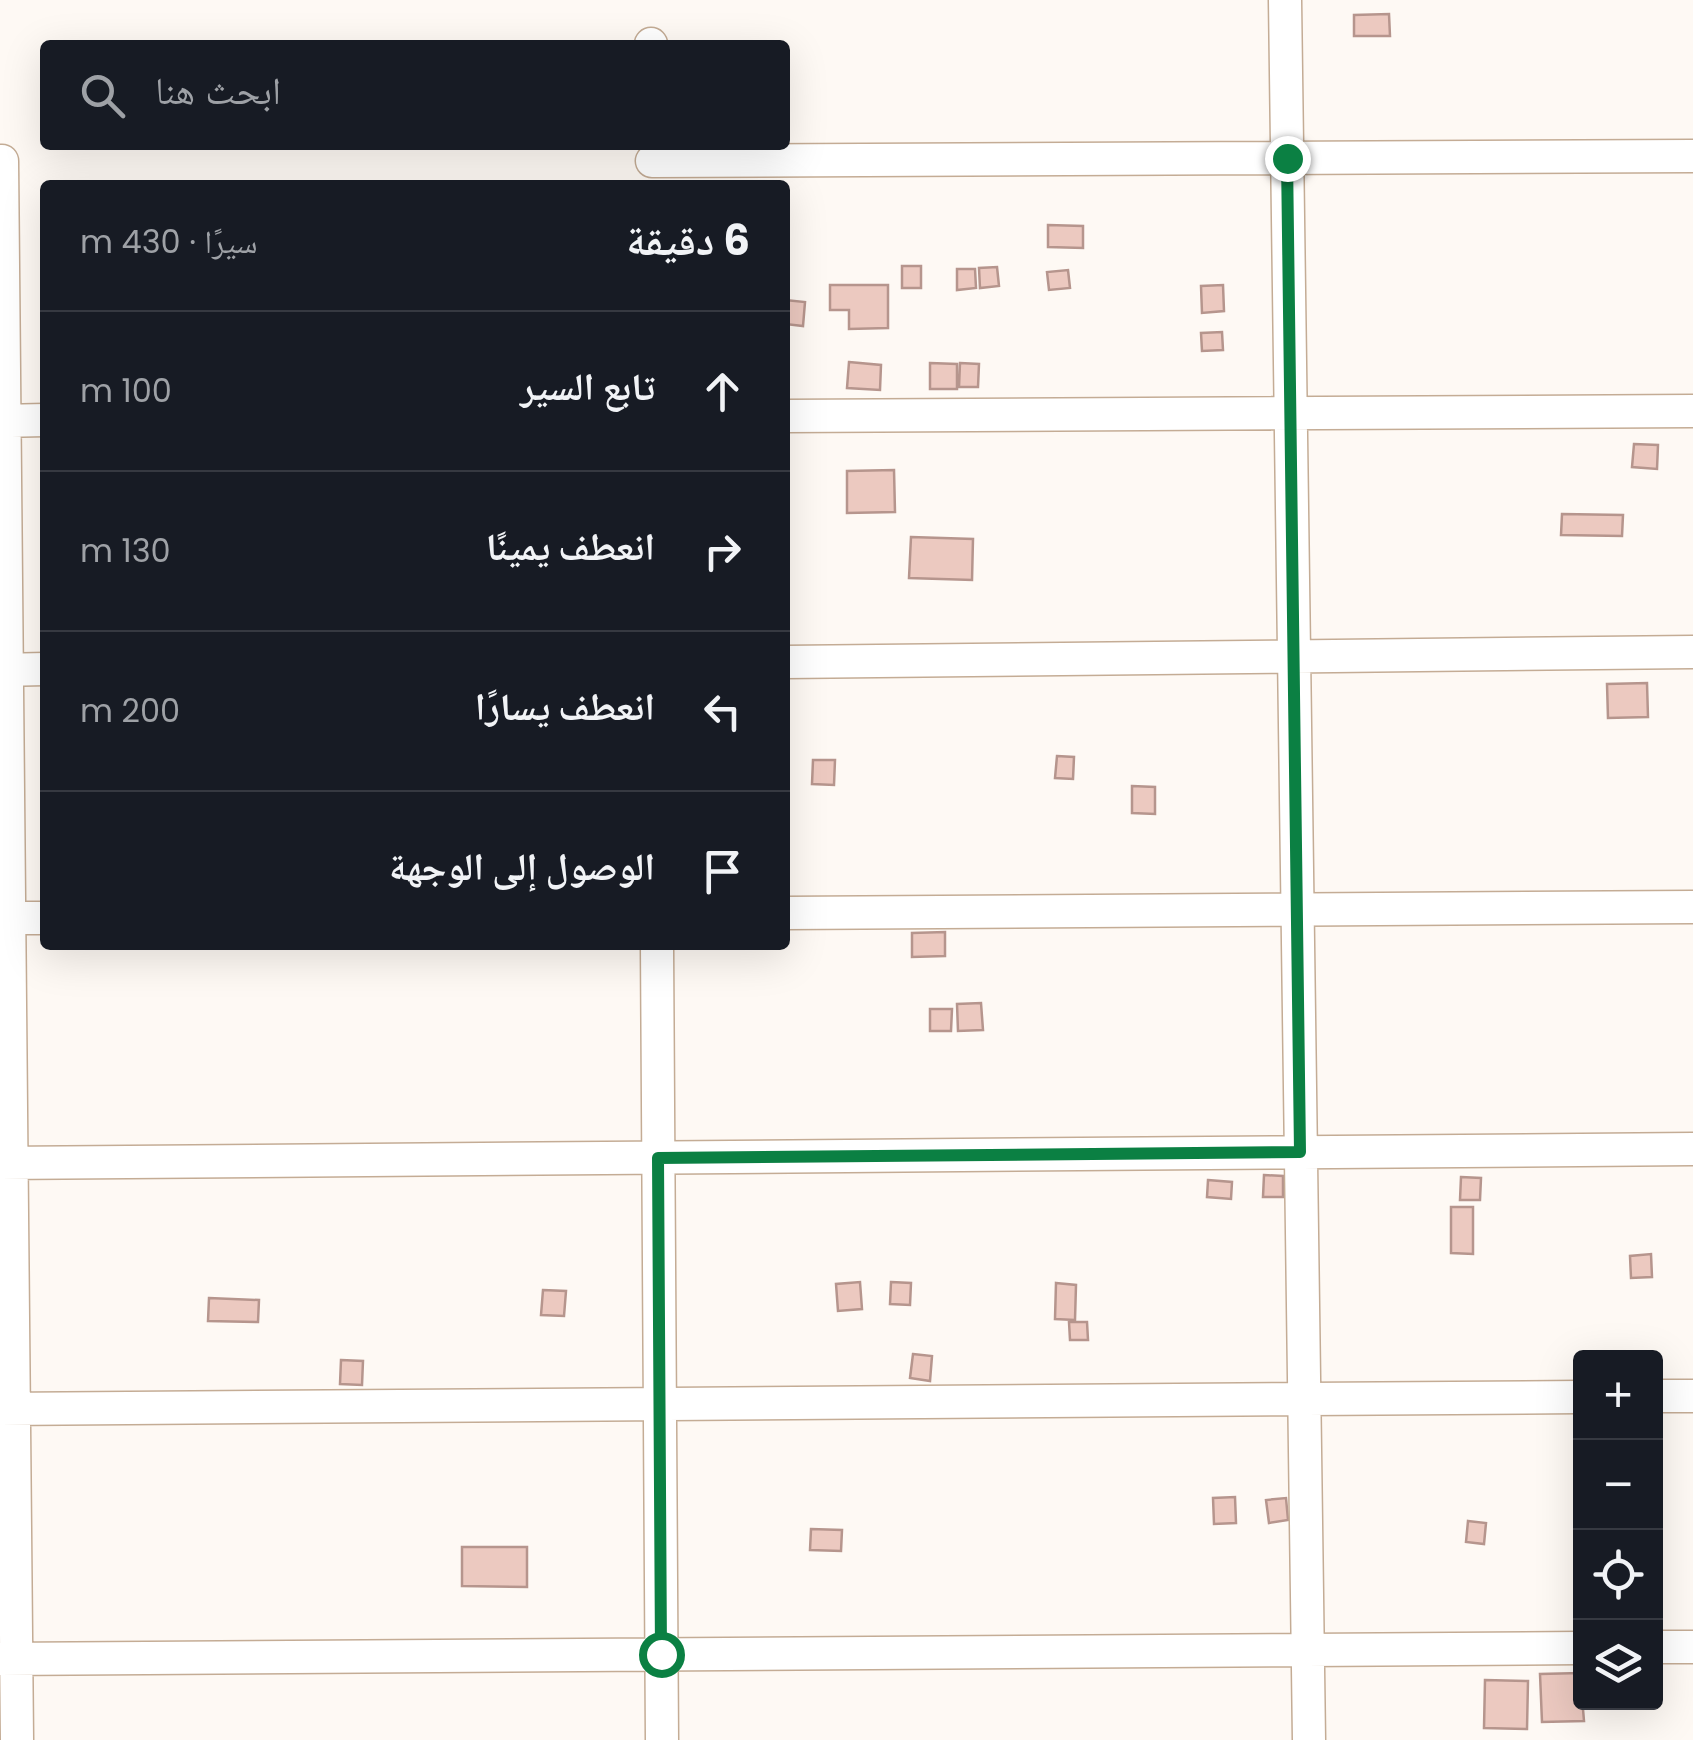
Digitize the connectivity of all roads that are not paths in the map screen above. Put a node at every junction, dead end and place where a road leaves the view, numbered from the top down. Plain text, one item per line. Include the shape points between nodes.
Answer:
1 (1285, 0) edge
2 (1693, 156) edge
3 (1287, 158) junction
4 (2, 161) edge
5 (652, 164) edge
6 (1693, 412) edge
7 (1290, 414) junction
8 (790, 416) edge
9 (2, 420) edge
10 (40, 420) edge
11 (1693, 652) edge
12 (1294, 656) junction
13 (790, 662) edge
14 (40, 669) edge
15 (3, 670) edge
16 (1693, 907) edge
17 (1297, 910) junction
18 (790, 913) edge
19 (5, 918) edge
20 (40, 918) edge
21 (657, 950) edge
22 (1693, 1149) edge
23 (1300, 1152) junction
24 (658, 1158) junction
25 (6, 1163) edge
26 (1663, 1396) edge
27 (1693, 1396) edge
28 (1573, 1397) edge
29 (1304, 1399) junction
30 (660, 1404) junction
31 (7, 1408) edge
32 (1663, 1647) edge
33 (1693, 1647) edge
34 (1573, 1648) edge
35 (1308, 1650) junction
36 (661, 1654) junction
37 (8, 1659) edge
38 (17, 1740) edge
39 (662, 1740) edge
40 (1309, 1740) edge

1 - 3 street
2 - 3 street
3 - 5 street
3 - 7 street
4 - 9 street
6 - 7 street
7 - 8 street
7 - 12 street
9 - 10 street
9 - 15 street
11 - 12 street
12 - 13 street
12 - 17 street
14 - 15 street
15 - 19 street
16 - 17 street
17 - 18 street
17 - 23 street
19 - 20 street
19 - 25 street
21 - 24 street
22 - 23 street
23 - 24 street
23 - 29 street
24 - 25 street
24 - 30 street
25 - 31 street
26 - 27 street
28 - 29 street
29 - 30 street
29 - 35 street
30 - 31 street
30 - 36 street
31 - 37 street
32 - 33 street
34 - 35 street
35 - 36 street
35 - 40 street
36 - 37 street
36 - 39 street
37 - 38 street

